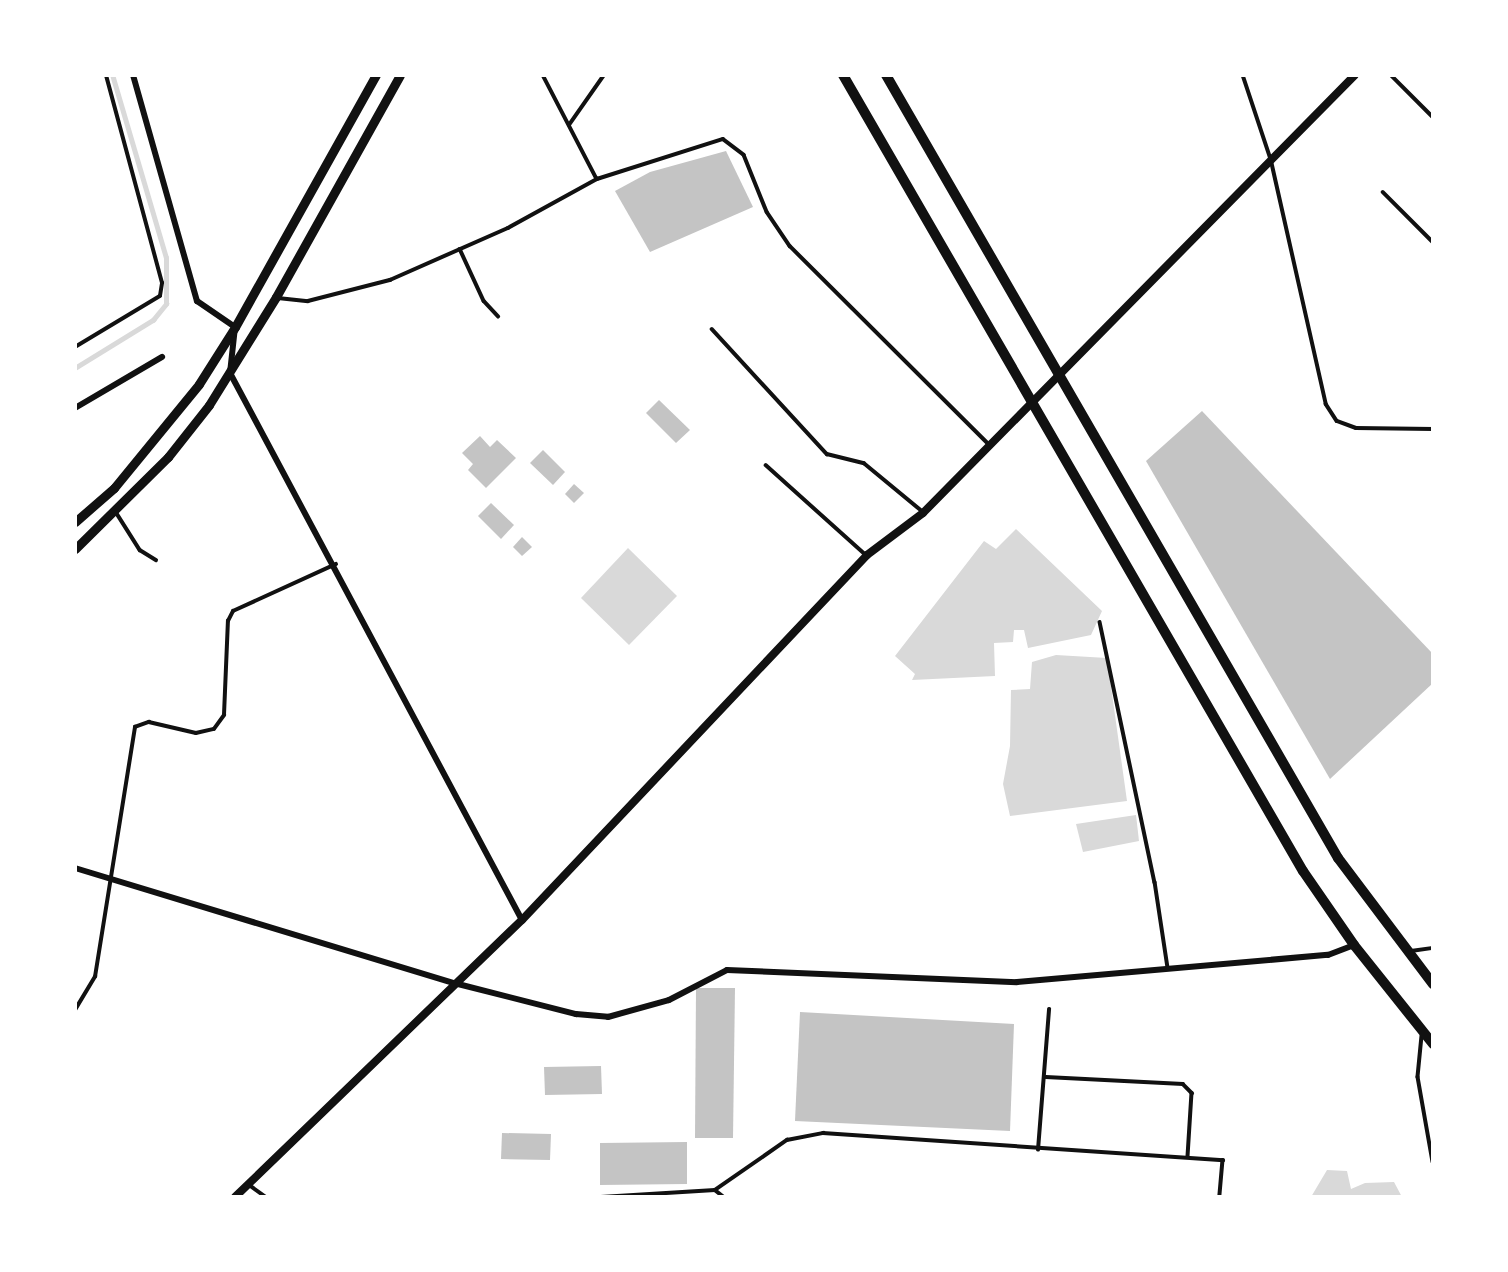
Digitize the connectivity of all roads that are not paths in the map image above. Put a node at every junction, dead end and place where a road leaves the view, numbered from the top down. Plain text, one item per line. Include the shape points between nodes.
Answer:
1 (106, 75) edge
2 (133, 75) edge
3 (376, 75) edge
4 (400, 75) edge
5 (543, 75) edge
6 (604, 75) edge
7 (844, 75) edge
8 (886, 75) edge
9 (1243, 75) edge
10 (1355, 75) edge
11 (1391, 75) edge
12 (1433, 117) edge
13 (569, 125) junction
14 (1271, 159) junction
15 (597, 179) junction
16 (1383, 192) dead end
17 (1432, 239) edge
18 (460, 249) junction
19 (276, 297) junction
20 (498, 316) dead end
21 (235, 327) junction
22 (712, 330) dead end
23 (75, 347) edge
24 (162, 357) dead end
25 (1059, 372) junction
26 (230, 373) junction
27 (1031, 399) junction
28 (75, 408) edge
29 (1433, 429) edge
30 (990, 444) junction
31 (766, 465) dead end
32 (116, 512) junction
33 (923, 513) junction
34 (75, 522) edge
35 (75, 549) edge
36 (867, 555) junction
37 (156, 560) dead end
38 (335, 564) junction
39 (1100, 622) dead end
40 (75, 868) edge
41 (107, 878) junction
42 (522, 920) junction
43 (1354, 945) junction
44 (1433, 948) edge
45 (1405, 951) junction
46 (1168, 968) junction
47 (454, 984) junction
48 (1433, 984) edge
49 (1049, 1009) dead end
50 (75, 1010) edge
51 (1422, 1033) junction
52 (1433, 1044) edge
53 (1046, 1077) junction
54 (1038, 1150) junction
55 (1188, 1157) junction
56 (1433, 1162) edge
57 (248, 1184) junction
58 (715, 1190) junction
59 (650, 1196) edge
60 (235, 1197) edge
61 (266, 1197) edge
62 (601, 1197) edge
63 (724, 1197) edge
64 (1220, 1197) edge

1 - 23 lane via 162,283 160,296
2 - 21 street via 197,301
3 - 21 main road
4 - 19 main road
5 - 13 lane
6 - 13 lane
7 - 27 main road
8 - 25 main road
9 - 14 lane
10 - 14 street
11 - 12 lane
13 - 15 lane
14 - 25 street
14 - 29 lane via 1326,404 1337,421 1356,428
15 - 18 lane
15 - 30 lane via 716,139 734,144 790,246
16 - 17 lane
18 - 19 lane via 390,280 335,295 287,303
18 - 20 lane via 484,301
19 - 26 main road
21 - 26 street
21 - 34 main road via 159,436 114,488
22 - 33 lane via 827,454 864,463
24 - 28 street
25 - 27 street
25 - 45 main road via 1338,858
26 - 32 main road via 168,457
26 - 38 street
27 - 30 street
27 - 43 main road via 1304,871
30 - 33 street
31 - 36 lane
32 - 35 main road
32 - 37 lane via 140,550
33 - 36 street
36 - 42 street
38 - 41 lane via 233,611 228,621 224,715 214,729 196,733 142,721 135,727
38 - 42 street
39 - 46 lane via 1156,882
40 - 41 street
41 - 47 street
41 - 50 lane via 95,977
42 - 47 street
43 - 46 street via 1328,955
43 - 51 main road
44 - 45 lane
45 - 48 main road
46 - 47 street via 1017,982 727,970 669,1000 608,1017 576,1014
47 - 57 street
49 - 53 lane
51 - 52 main road
51 - 56 lane via 1418,1077
53 - 54 lane
53 - 55 lane via 1184,1084 1192,1093
54 - 55 lane
54 - 58 lane via 804,1135 786,1140
55 - 64 lane via 1223,1160
57 - 60 street
57 - 61 lane
58 - 59 lane
58 - 63 lane
59 - 62 lane

